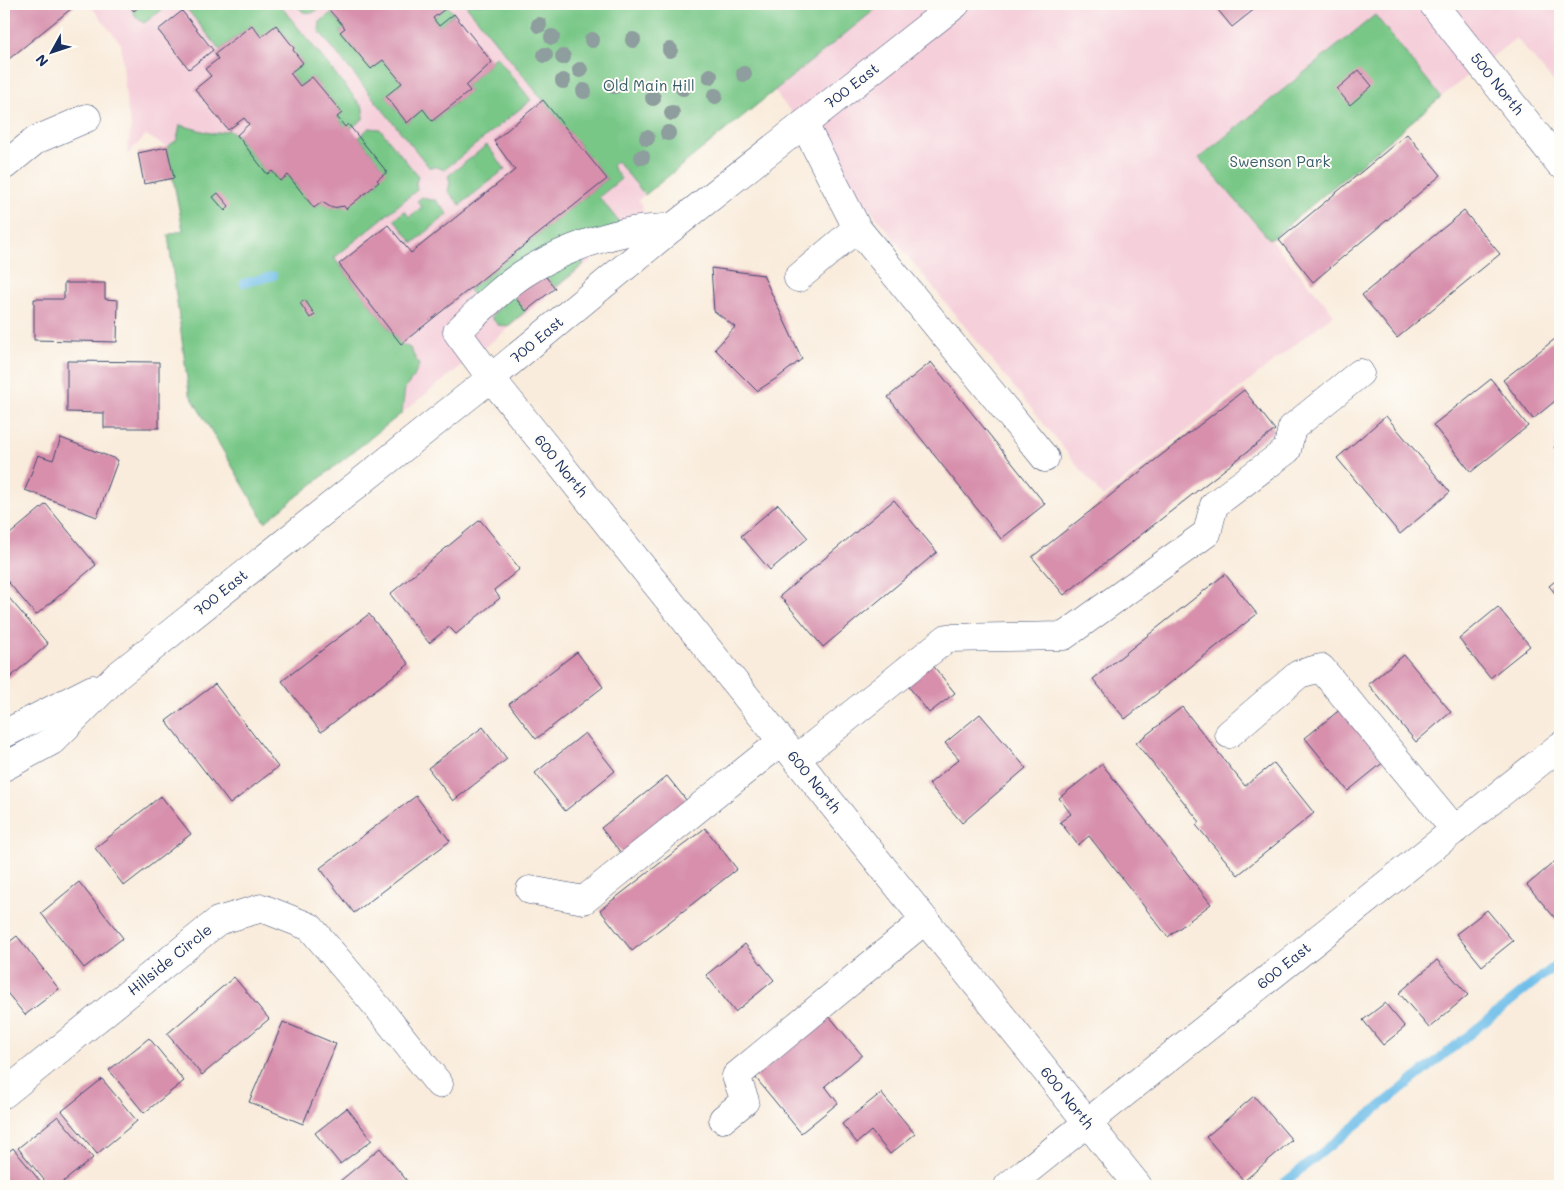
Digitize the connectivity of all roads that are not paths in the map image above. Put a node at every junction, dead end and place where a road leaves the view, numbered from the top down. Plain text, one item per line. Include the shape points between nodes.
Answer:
1 (956, 4) edge
2 (1433, 4) edge
3 (87, 118) dead end
4 (804, 124) junction
5 (1560, 164) edge
6 (4, 166) edge
7 (673, 227) junction
8 (856, 228) junction
9 (798, 278) dead end
10 (1360, 373) dead end
11 (491, 378) junction
12 (1045, 458) dead end
13 (117, 676) junction
14 (4, 734) edge
15 (1229, 734) dead end
16 (1560, 746) edge
17 (789, 750) junction
18 (4, 766) edge
19 (1455, 830) junction
20 (530, 890) dead end
21 (925, 920) junction
22 (439, 1084) dead end
23 (4, 1094) edge
24 (723, 1119) dead end
25 (1087, 1123) junction
26 (1008, 1186) edge
27 (1138, 1186) edge

1 - 4 street, 700 East
2 - 5 street, 500 North
3 - 6 street via 36,140
4 - 7 street, 700 East
4 - 8 street
7 - 11 street, 700 East
7 - 11 street, 600 North via 626,232 552,258 523,274 488,302 457,332
8 - 9 street
8 - 12 street
10 - 17 street via 1292,428 1287,450 1214,505 1207,532 1064,636 947,638
11 - 13 street, 700 East
11 - 17 street, 600 North
13 - 14 street, 700 East
13 - 18 street, 700 East via 52,741
15 - 19 street via 1299,674 1321,668
16 - 19 street, 600 East
17 - 20 street via 584,900
17 - 21 street, 600 North
19 - 25 street, 600 East
21 - 24 street via 736,1076 745,1101
21 - 25 street, 600 North
22 - 23 street, Hillside Circle via 310,927 262,908 218,920
25 - 26 street, 600 East
25 - 27 street, 600 North

